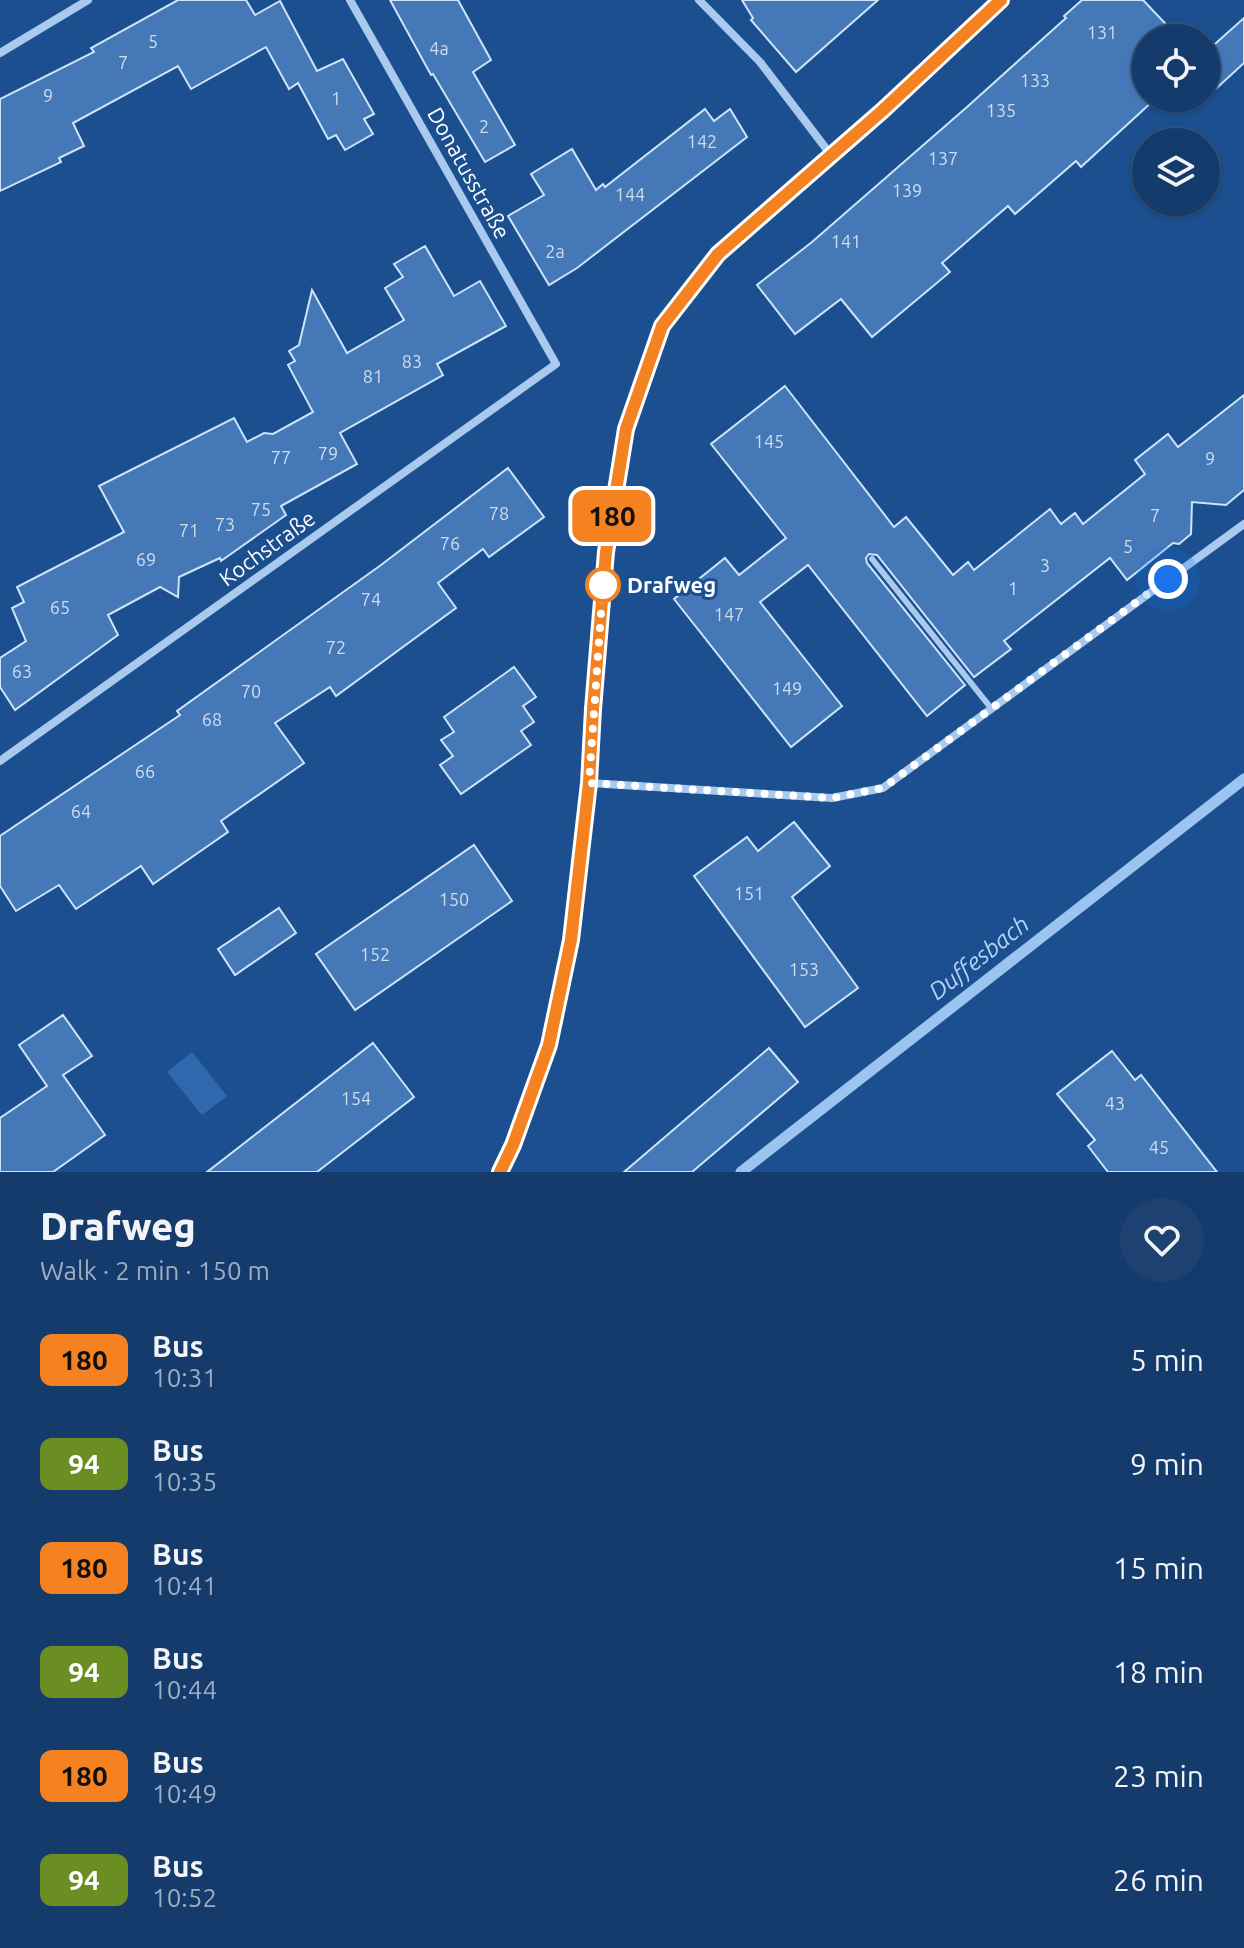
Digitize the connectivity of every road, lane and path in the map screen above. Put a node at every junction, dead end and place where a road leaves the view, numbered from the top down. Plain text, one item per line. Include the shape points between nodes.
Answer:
1 (88, 0) edge
2 (350, 0) edge
3 (699, 0) edge
4 (1001, 0) edge
5 (0, 53) edge
6 (831, 155) junction
7 (556, 364) joint
8 (1244, 524) edge
9 (872, 559) dead end
10 (991, 708) junction
11 (0, 761) edge
12 (589, 783) junction
13 (500, 1172) edge

1 - 5 street
2 - 7 street, Donatusstraße
3 - 6 street via 760,62
4 - 6 street
6 - 12 street via 718,254 662,326 626,429 608,537
7 - 11 street, Kochstraße
8 - 10 street
9 - 10 lane
10 - 12 street via 883,788 832,798
12 - 13 street via 571,940 549,1045

